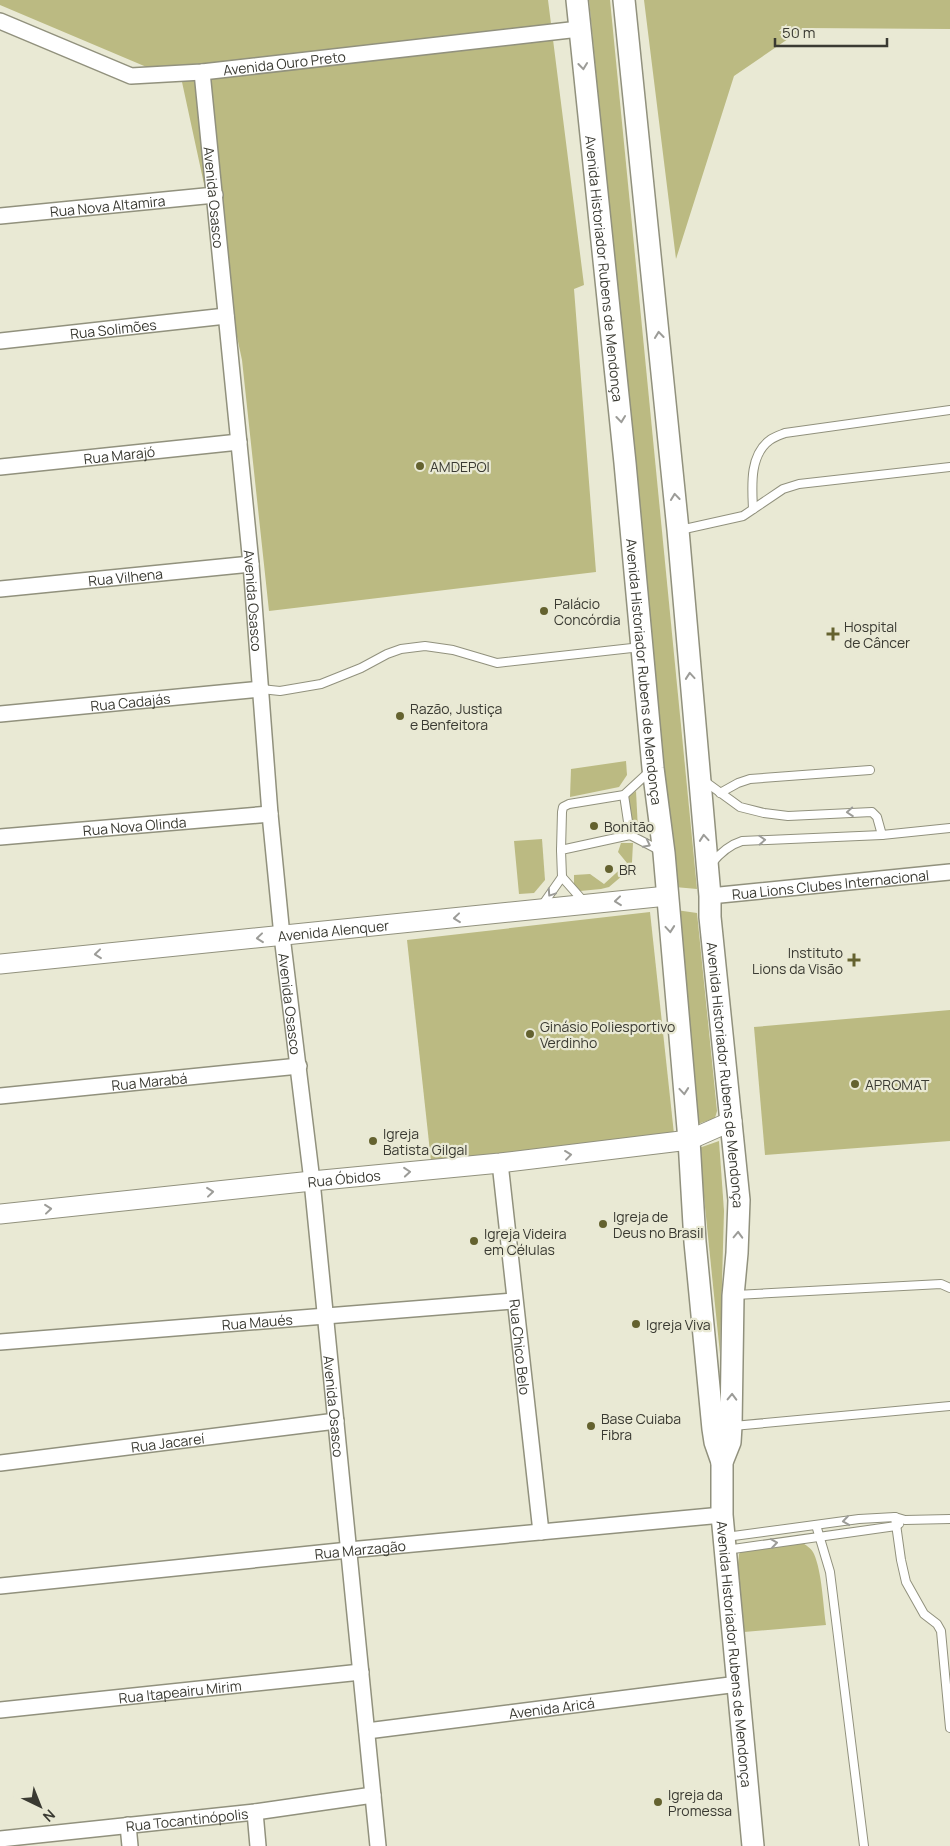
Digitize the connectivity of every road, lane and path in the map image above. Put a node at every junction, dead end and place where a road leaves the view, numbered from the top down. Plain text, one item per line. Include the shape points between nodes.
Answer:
1 (576, 0) edge
2 (624, 0) edge
3 (0, 22) edge
4 (579, 29) junction
5 (202, 72) junction
6 (215, 195) junction
7 (0, 216) edge
8 (226, 316) junction
9 (0, 341) edge
10 (950, 410) edge
11 (239, 442) junction
12 (0, 467) edge
13 (950, 467) edge
14 (753, 509) junction
15 (678, 530) junction
16 (251, 564) junction
17 (0, 590) edge
18 (642, 647) junction
19 (261, 689) junction
20 (0, 714) edge
21 (653, 768) junction
22 (870, 770) dead end
23 (699, 777) junction
24 (720, 793) junction
25 (624, 795) junction
26 (270, 814) junction
27 (950, 828) edge
28 (630, 835) junction
29 (882, 836) junction
30 (0, 837) edge
31 (561, 850) junction
32 (664, 853) junction
33 (707, 870) junction
34 (950, 872) edge
35 (562, 877) junction
36 (667, 896) junction
37 (710, 896) junction
38 (586, 904) junction
39 (540, 909) junction
40 (282, 936) junction
41 (0, 964) edge
42 (299, 1066) junction
43 (0, 1096) edge
44 (732, 1121) junction
45 (689, 1140) junction
46 (500, 1163) junction
47 (312, 1181) junction
48 (0, 1214) edge
49 (699, 1283) junction
50 (950, 1288) edge
51 (733, 1296) junction
52 (514, 1301) junction
53 (326, 1315) junction
54 (0, 1342) edge
55 (950, 1406) edge
56 (336, 1421) junction
57 (731, 1426) junction
58 (722, 1462) junction
59 (0, 1463) edge
60 (722, 1515) junction
61 (895, 1517) junction
62 (950, 1519) edge
63 (905, 1520) junction
64 (816, 1525) junction
65 (896, 1526) junction
66 (541, 1532) junction
67 (820, 1536) junction
68 (725, 1543) junction
69 (349, 1550) junction
70 (0, 1586) edge
71 (361, 1672) junction
72 (738, 1684) junction
73 (949, 1706) edge
74 (0, 1710) edge
75 (950, 1728) edge
76 (367, 1731) junction
77 (373, 1795) junction
78 (255, 1812) junction
79 (128, 1825) junction
80 (5, 1841) edge
81 (130, 1846) edge
82 (258, 1846) edge
83 (378, 1846) edge
84 (753, 1846) edge
85 (864, 1846) edge

1 - 4 main road, Avenida Historiador Rubens de Mendonça
15 -> 2 main road, Avenida Historiador Rubens de Mendonça
3 - 5 street, Avenida Ouro Preto via 132,76
4 - 5 street, Avenida Ouro Preto
4 -> 18 main road, Avenida Historiador Rubens de Mendonça
5 - 6 street, Avenida Osasco
6 - 7 street, Rua Nova Altamira
6 - 8 street, Avenida Osasco
8 - 9 street, Rua Solimões
8 - 11 street, Avenida Osasco
10 - 14 lane via 785,433 770,440 760,451 752,477
11 - 12 street, Rua Marajó
11 - 16 street, Avenida Osasco
13 - 14 lane via 799,484 783,489
14 - 15 lane via 743,516
23 -> 15 main road, Avenida Historiador Rubens de Mendonça
16 - 17 street, Rua Vilhena
16 - 19 street, Avenida Osasco
18 - 19 lane via 497,663 453,650 425,646 394,652 321,684 280,691
18 - 21 main road, Avenida Historiador Rubens de Mendonça
19 - 20 street, Rua Cadajás
19 - 26 street, Avenida Osasco
21 - 25 lane
21 - 32 main road, Avenida Historiador Rubens de Mendonça
22 - 24 lane via 750,779
23 - 24 lane
33 -> 23 main road, Avenida Historiador Rubens de Mendonça
29 -> 24 lane via 878,817 872,812 788,816 740,807
25 - 28 lane
25 - 31 lane via 564,807
26 - 30 street, Rua Nova Olinda
26 - 40 street, Avenida Osasco
27 - 29 lane
28 - 31 lane
28 -> 32 lane
33 -> 29 lane via 725,850 742,841
31 - 35 lane
32 - 36 main road, Avenida Historiador Rubens de Mendonça
33 - 37 main road, Avenida Historiador Rubens de Mendonça
34 - 37 street, Rua Lions Clubes Internacional
35 - 38 lane
35 -> 39 lane
36 -> 38 street, Avenida Alenquer
36 -> 45 main road, Avenida Historiador Rubens de Mendonça
37 - 44 main road, Avenida Historiador Rubens de Mendonça
38 - 39 street, Avenida Alenquer
39 -> 40 street, Avenida Alenquer
40 -> 41 street, Avenida Alenquer
40 - 42 street, Avenida Osasco
42 - 43 street, Rua Marabá
42 - 47 street, Avenida Osasco
44 - 45 street, Rua Óbidos
51 -> 44 main road, Avenida Historiador Rubens de Mendonça via 739,1200
46 -> 45 street, Rua Óbidos
45 - 49 main road, Avenida Historiador Rubens de Mendonça
47 -> 46 street, Rua Óbidos
46 - 52 street, Rua Chico Belo
48 -> 47 street, Rua Óbidos
47 - 53 street, Avenida Osasco
49 - 51 main road via 720,1294
49 - 58 main road, Avenida Historiador Rubens de Mendonça via 713,1429
50 - 51 lane via 941,1284
57 -> 51 main road, Avenida Historiador Rubens de Mendonça
52 - 53 street, Rua Maués
52 - 66 street, Rua Chico Belo
53 - 54 street, Rua Maués
53 - 56 street, Avenida Osasco
55 - 57 lane
56 - 59 street, Rua Jacareí
56 - 69 street, Avenida Osasco
57 - 58 main road, Avenida Historiador Rubens de Mendonça via 730,1442
58 - 60 main road, Avenida Historiador Rubens de Mendonça
60 - 66 street, Rua Marzagão
60 - 68 main road, Avenida Historiador Rubens de Mendonça
61 - 63 lane
61 -> 64 lane
61 - 65 lane
62 - 63 lane
63 - 65 lane
64 - 67 lane
64 - 68 lane
65 - 67 lane
65 - 73 lane via 906,1582 924,1614 941,1631
66 - 69 street, Rua Marzagão
68 -> 67 lane
67 - 85 lane via 830,1572
68 - 72 main road, Avenida Historiador Rubens de Mendonça
69 - 70 street, Rua Marzagão
69 - 71 street, Avenida Osasco
71 - 74 street, Rua Itapeairu Mirim
71 - 76 street, Avenida Osasco
72 - 76 street, Avenida Aricá
72 - 84 main road, Avenida Historiador Rubens de Mendonça
73 - 75 lane
76 - 77 street, Avenida Osasco
77 - 78 street, Rua Tocantinópolis
77 - 83 street, Avenida Osasco
78 - 79 street, Rua Tocantinópolis
78 - 82 street
79 - 80 street, Rua Tocantinópolis
79 - 81 street

